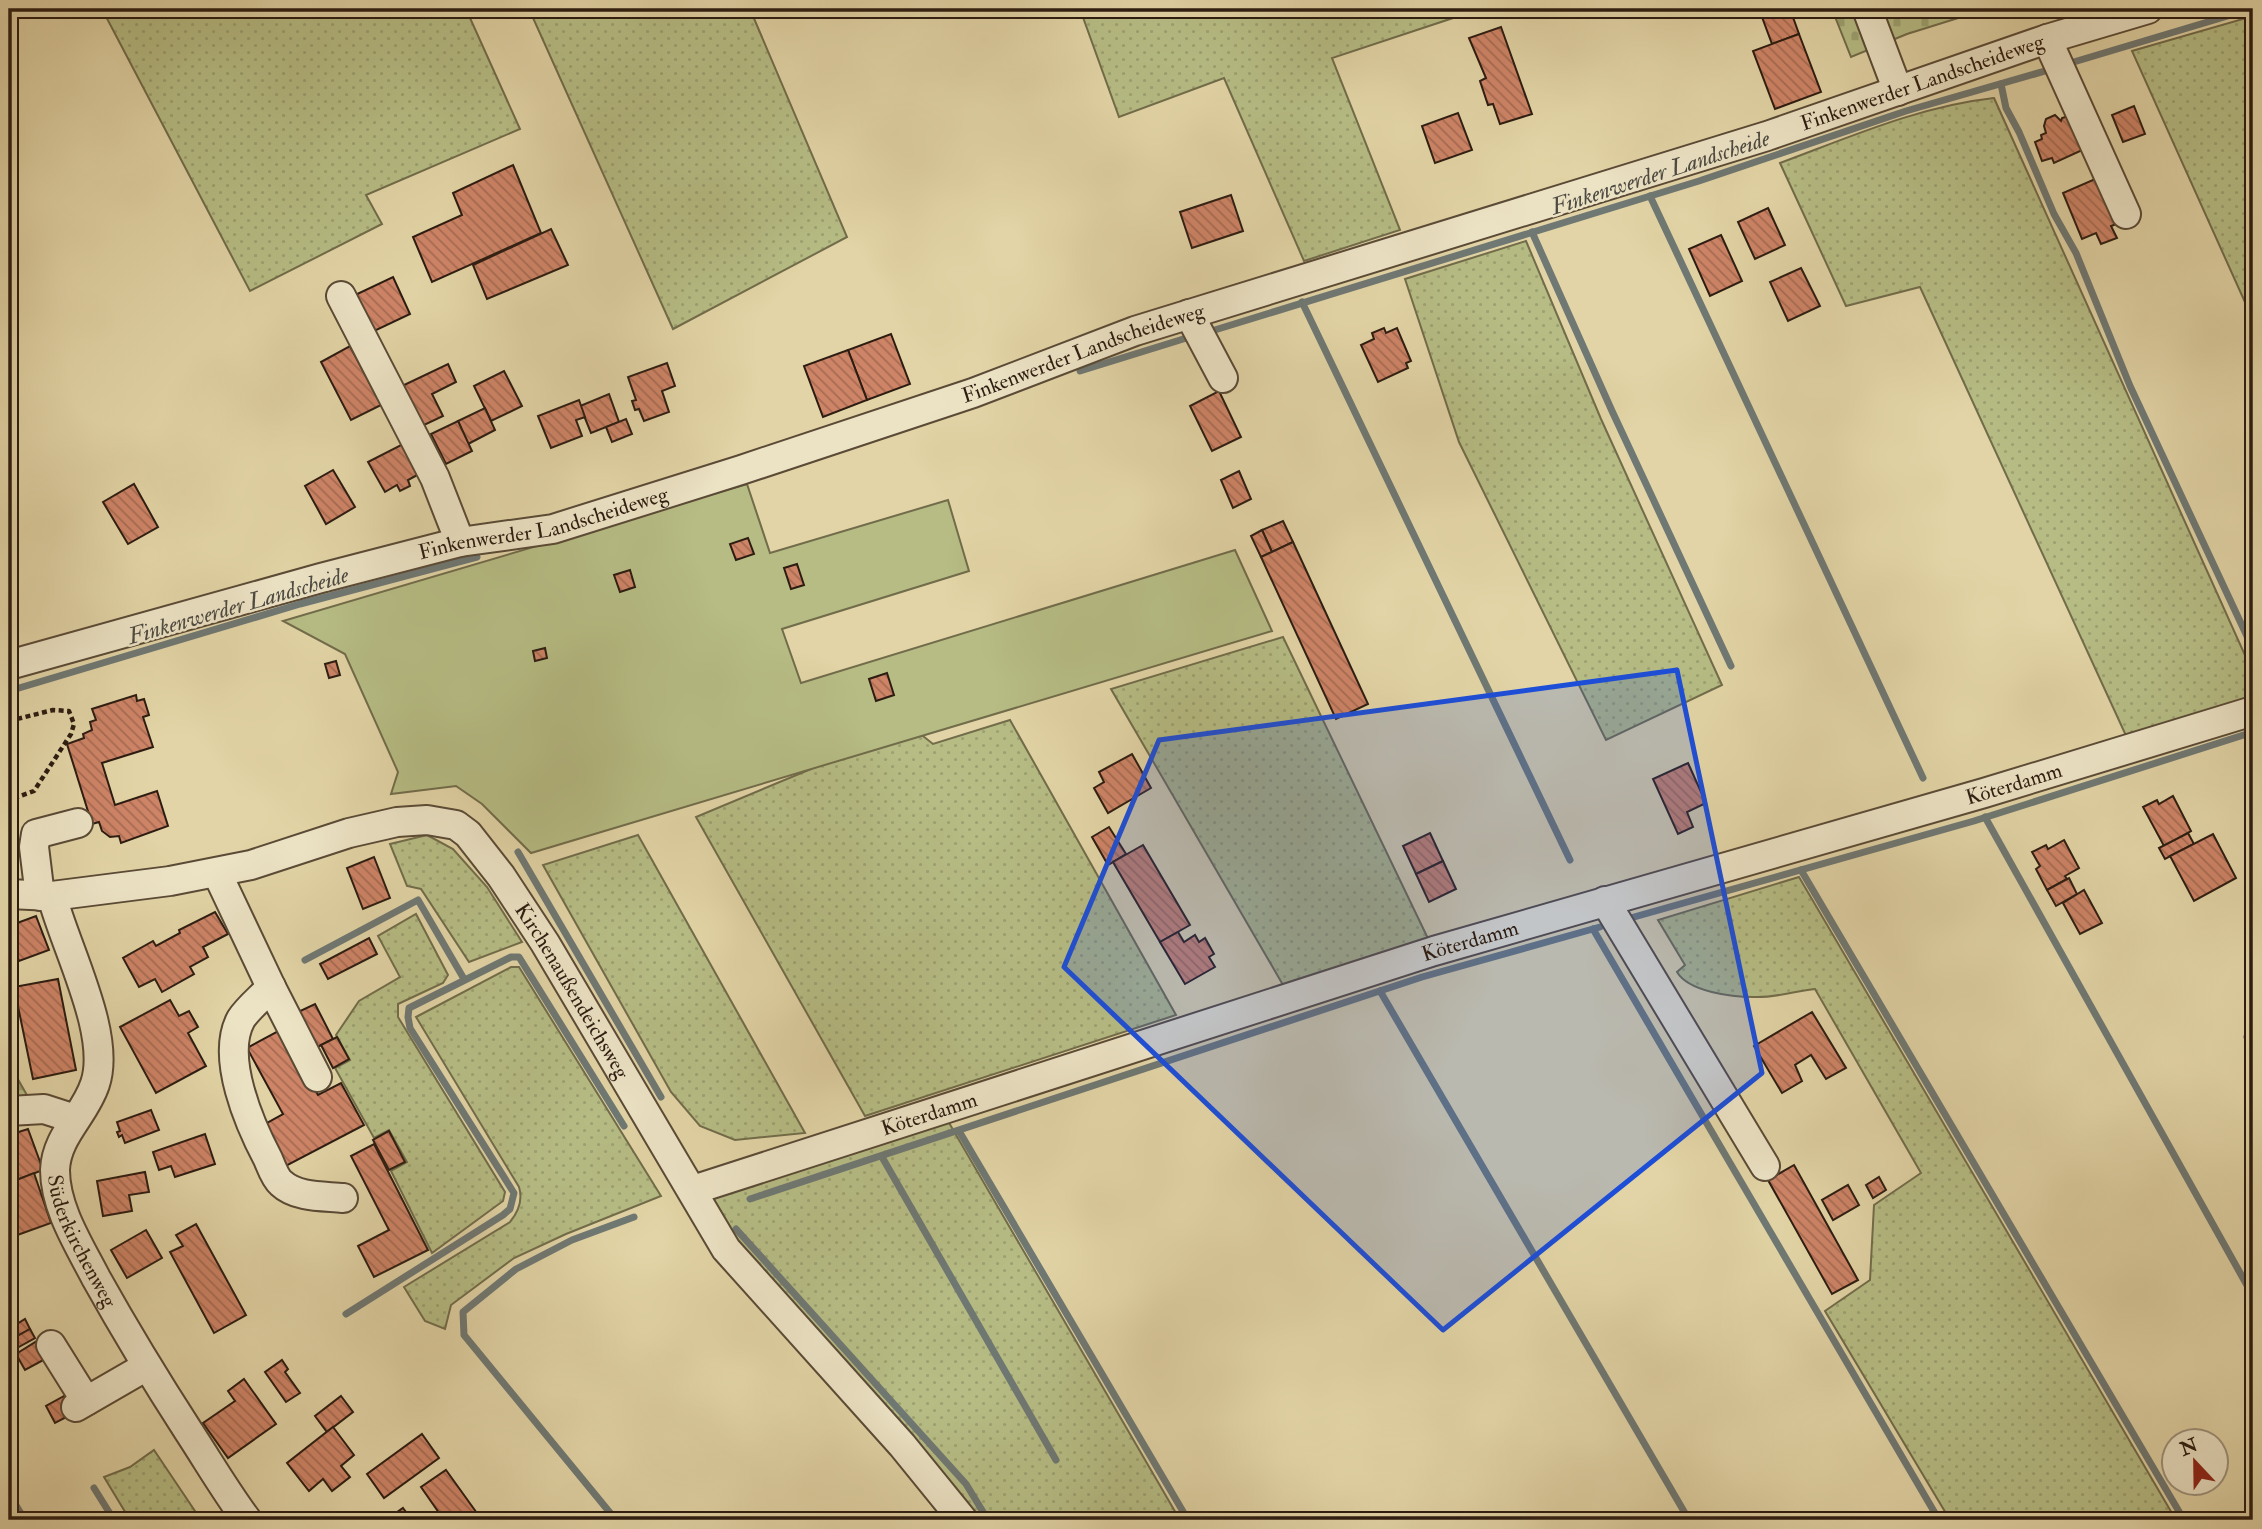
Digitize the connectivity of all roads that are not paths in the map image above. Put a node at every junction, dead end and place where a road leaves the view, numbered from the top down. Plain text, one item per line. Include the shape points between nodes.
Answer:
1 (1867, 9) edge
2 (2148, 9) edge
3 (2056, 61) junction
4 (1898, 91) junction
5 (2126, 214) dead end
6 (341, 296) dead end
7 (1196, 328) junction
8 (1223, 378) dead end
9 (460, 542) junction
10 (9, 665) edge
11 (2253, 711) edge
12 (78, 823) dead end
13 (217, 873) junction
14 (9, 894) edge
15 (46, 896) junction
16 (1605, 901) junction
17 (271, 987) junction
18 (317, 1077) dead end
19 (9, 1111) edge
20 (75, 1119) junction
21 (1765, 1166) dead end
22 (693, 1190) junction
23 (344, 1198) dead end
24 (51, 1345) dead end
25 (147, 1366) junction
26 (247, 1520) edge
27 (962, 1520) edge

1 - 4 street
2 - 3 street, Finkenwerder Landscheideweg
3 - 4 street, Finkenwerder Landscheideweg
3 - 5 street
4 - 7 street, Finkenwerder Landscheideweg
6 - 9 street via 435,478
7 - 8 street
7 - 9 street, Finkenwerder Landscheideweg via 1135,331 973,393 553,529
9 - 10 street, Finkenwerder Landscheideweg
11 - 16 street, Köterdamm
12 - 15 street, Süderkirchenweg via 36,834 34,847
13 - 15 street, Kirchenaußendeichsweg
13 - 17 street
13 - 22 street, Kirchenaußendeichsweg via 397,822 428,820 456,825 501,876 545,943
14 - 15 street, Kirchenaußendeichsweg
15 - 20 street, Süderkirchenweg via 91,1014 99,1056 95,1086
16 - 21 street
16 - 22 street, Köterdamm via 1434,951
17 - 18 street
17 - 23 street via 241,1019 235,1038 236,1075 244,1106 280,1183 312,1196
19 - 20 street via 44,1109
20 - 25 street, Süderkirchenweg via 57,1156 59,1195 80,1248
22 - 27 street, Kirchenaußendeichsweg via 726,1249 902,1445
24 - 25 street via 81,1404
25 - 26 street, Süderkirchenweg

